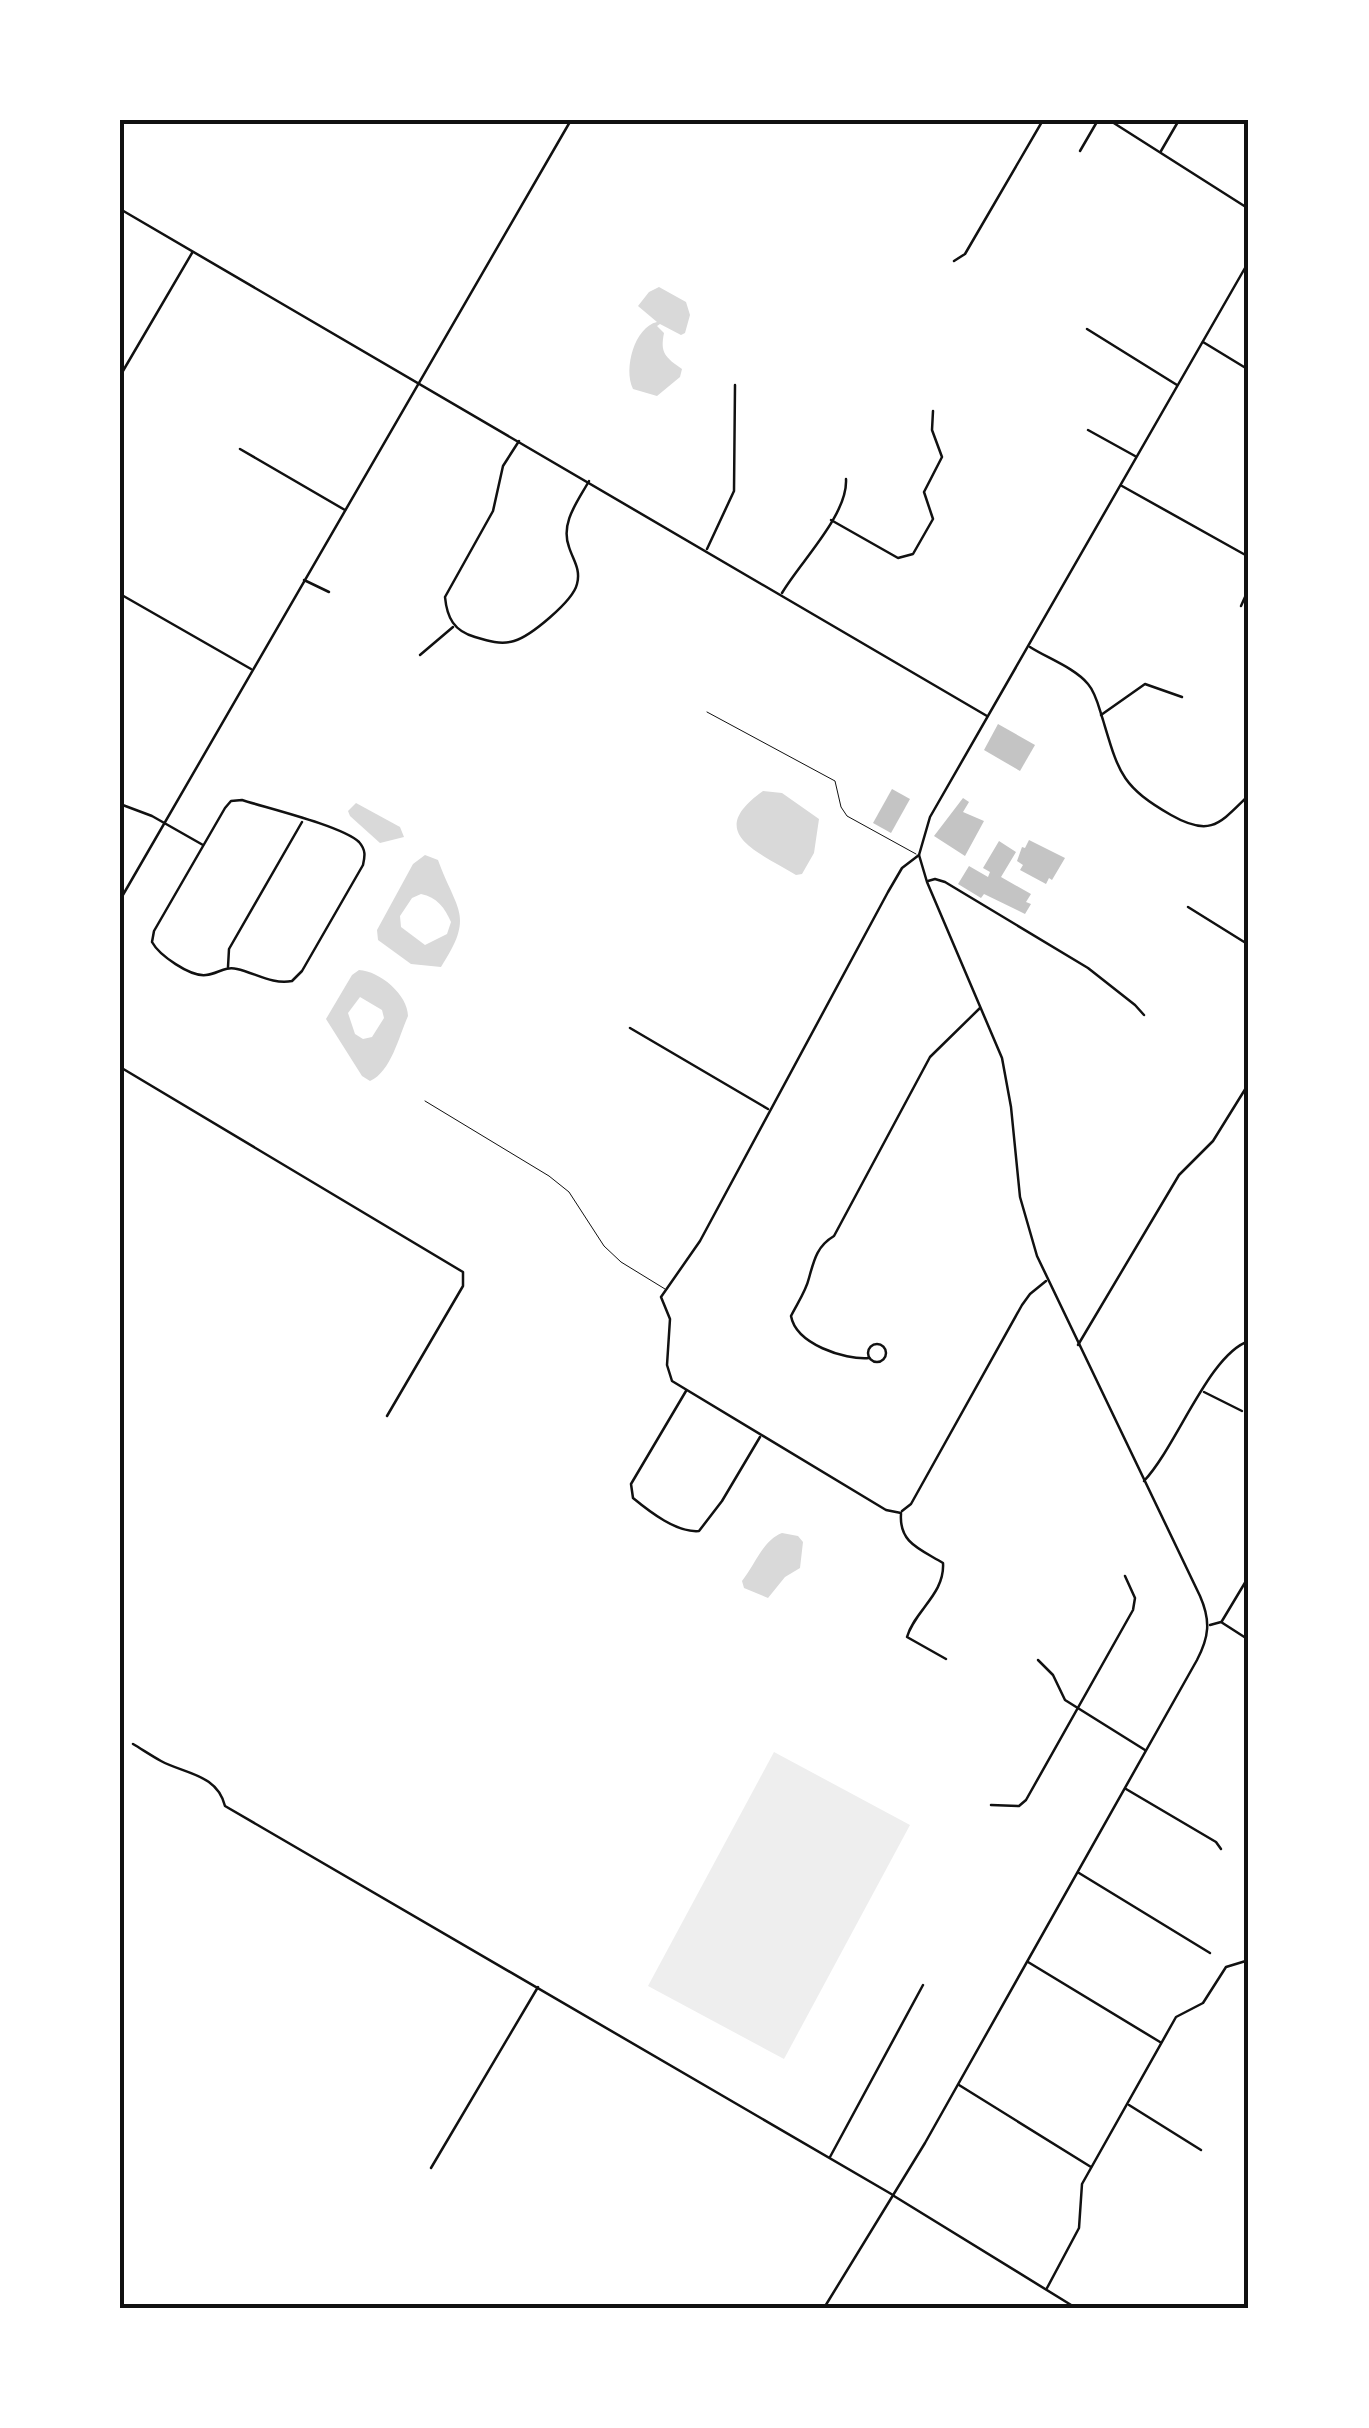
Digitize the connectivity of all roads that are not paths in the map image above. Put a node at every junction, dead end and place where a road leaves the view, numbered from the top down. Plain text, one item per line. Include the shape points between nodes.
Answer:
1 (571, 120) edge
2 (1042, 120) edge
3 (1098, 120) edge
4 (1109, 120) edge
5 (1179, 120) edge
6 (1080, 151) dead end
7 (1160, 152) junction
8 (120, 208) edge
9 (1249, 209) edge
10 (192, 251) junction
11 (954, 261) dead end
12 (1249, 261) edge
13 (1087, 329) dead end
14 (1202, 342) junction
15 (1249, 370) edge
16 (120, 376) edge
17 (420, 382) junction
18 (735, 384) dead end
19 (1178, 386) junction
20 (933, 411) dead end
21 (1088, 430) dead end
22 (519, 440) junction
23 (240, 449) dead end
24 (1137, 457) junction
25 (846, 479) dead end
26 (589, 482) junction
27 (1121, 485) junction
28 (346, 510) junction
29 (832, 520) junction
30 (706, 550) junction
31 (1249, 557) edge
32 (304, 580) junction
33 (1249, 588) edge
34 (328, 592) dead end
35 (120, 594) edge
36 (781, 594) junction
37 (1241, 606) dead end
38 (455, 626) junction
39 (1028, 646) junction
40 (420, 656) dead end
41 (252, 670) junction
42 (1182, 697) dead end
43 (707, 712) dead end
44 (1101, 715) junction
45 (988, 716) junction
46 (1249, 795) edge
47 (120, 804) edge
48 (303, 820) junction
49 (164, 823) junction
50 (204, 845) junction
51 (919, 855) junction
52 (927, 882) junction
53 (120, 900) edge
54 (1188, 908) dead end
55 (1249, 944) edge
56 (228, 968) junction
57 (981, 1007) junction
58 (1144, 1016) dead end
59 (630, 1028) dead end
60 (120, 1067) edge
61 (1249, 1082) edge
62 (425, 1102) dead end
63 (769, 1110) junction
64 (1046, 1281) junction
65 (665, 1289) junction
66 (1249, 1341) edge
67 (1078, 1345) junction
68 (869, 1358) dead end
69 (686, 1390) junction
70 (1203, 1392) junction
71 (1242, 1411) dead end
72 (387, 1416) dead end
73 (760, 1436) junction
74 (1144, 1481) junction
75 (901, 1513) junction
76 (1124, 1576) dead end
77 (1249, 1576) edge
78 (1221, 1622) junction
79 (1209, 1626) junction
80 (1249, 1640) edge
81 (946, 1659) dead end
82 (1038, 1660) dead end
83 (1077, 1710) junction
84 (1249, 1732) edge
85 (1248, 1741) edge
86 (133, 1744) dead end
87 (1146, 1750) junction
88 (1125, 1788) junction
89 (991, 1805) dead end
90 (1221, 1849) dead end
91 (1077, 1872) junction
92 (1210, 1953) dead end
93 (1249, 1960) edge
94 (1028, 1962) junction
95 (539, 1986) junction
96 (923, 1986) dead end
97 (1161, 2043) junction
98 (958, 2084) junction
99 (1128, 2104) junction
100 (1201, 2150) dead end
101 (829, 2158) junction
102 (1091, 2167) junction
103 (431, 2168) dead end
104 (893, 2195) junction
105 (1046, 2289) junction
106 (824, 2308) edge
107 (1076, 2308) edge

1 - 17 street
2 - 11 street via 965,254
3 - 6 street
4 - 7 street
5 - 7 street
7 - 9 street
8 - 10 street
10 - 16 street
10 - 17 street
12 - 14 street
13 - 19 street
14 - 15 street
14 - 19 street
17 - 22 street
17 - 28 street
18 - 30 street via 734,491
19 - 24 street
20 - 29 street via 942,457 924,495 933,519 916,551 896,557
21 - 24 street
22 - 26 street
22 - 38 street via 503,466 493,510 445,597
23 - 28 street
24 - 27 street
25 - 29 street via 847,493
26 - 30 street
26 - 38 street via 568,521 578,567 573,595 513,641 490,641
27 - 31 street
27 - 39 street
28 - 32 street
29 - 36 street
30 - 36 street
32 - 34 street
32 - 41 street
33 - 37 street
35 - 41 street
36 - 45 street
38 - 40 street
39 - 44 street via 1088,684
39 - 45 street
41 - 49 street
42 - 44 street via 1145,684
43 - 51 lane via 835,781 856,823
44 - 46 street via 1126,782 1183,822 1211,826
45 - 51 street via 926,824
47 - 49 street
48 - 50 street via 232,801
48 - 56 street via 231,944
48 - 56 street via 353,838 364,850 363,865 295,980
49 - 50 street
49 - 53 street
50 - 56 street via 152,938 158,952 198,975
51 - 52 street
51 - 63 street via 902,868
52 - 57 street
52 - 58 street via 945,882 1088,968
54 - 55 street
57 - 64 street via 1002,1058 1020,1197
57 - 68 street via 930,1056 834,1236 811,1264 790,1316 793,1326 824,1348
59 - 63 street
60 - 72 street via 463,1272 464,1286
61 - 67 street via 1214,1141 1179,1175
62 - 65 lane via 569,1192 604,1246
63 - 65 street via 700,1241
64 - 67 street
64 - 75 street via 1022,1306
65 - 69 street via 661,1301 671,1327 667,1366 672,1381
66 - 70 street via 1224,1356
67 - 74 street
69 - 73 street
69 - 73 street via 631,1484 632,1498 645,1508 699,1531
70 - 71 street
70 - 74 street
73 - 75 street
74 - 79 street
75 - 81 street via 906,1540 944,1570 907,1637
76 - 83 street via 1135,1605
77 - 78 street
78 - 79 street
78 - 80 street
79 - 87 street
82 - 83 street
83 - 87 street
83 - 89 street via 1024,1803
84 - 85 street
86 - 95 street via 210,1782 226,1806
87 - 88 street
88 - 90 street
88 - 91 street
91 - 92 street
91 - 94 street
93 - 97 street via 1226,1967 1207,1998 1180,2013
94 - 97 street
94 - 98 street
95 - 101 street
95 - 103 street
96 - 101 street
97 - 99 street
98 - 102 street
98 - 104 street
99 - 100 street
99 - 102 street
101 - 104 street
102 - 105 street via 1079,2193 1079,2228
104 - 105 street
104 - 106 street
105 - 107 street

